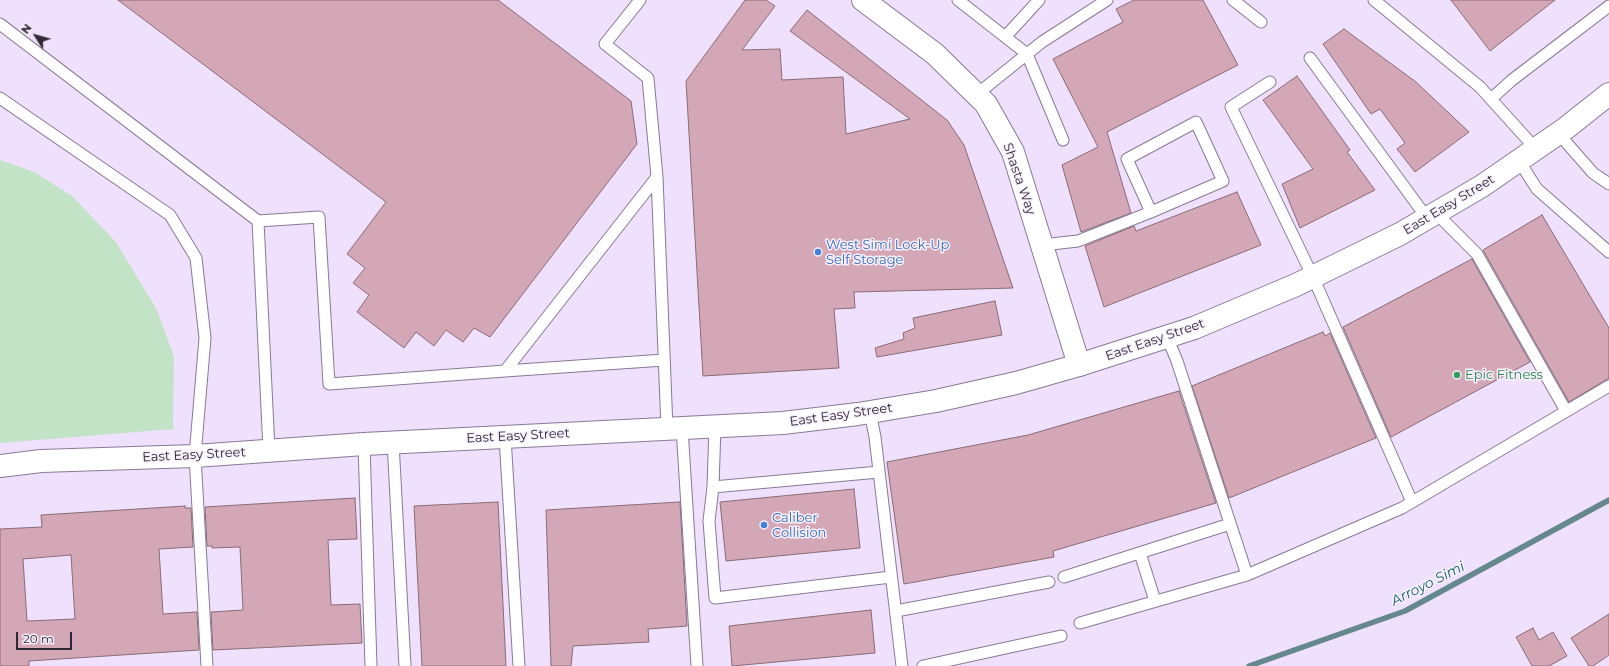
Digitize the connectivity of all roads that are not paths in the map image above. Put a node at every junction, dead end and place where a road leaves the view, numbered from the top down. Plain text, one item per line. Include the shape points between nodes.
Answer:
1 (640, 0) edge
2 (863, 0) edge
3 (958, 0) edge
4 (1039, 0) edge
5 (1107, 0) edge
6 (1233, 0) edge
7 (1374, 0) edge
8 (1609, 6) edge
9 (1261, 22) dead end
10 (0, 24) edge
11 (1005, 37) junction
12 (1027, 54) junction
13 (1310, 58) dead end
14 (1270, 82) dead end
15 (1609, 94) edge
16 (976, 95) junction
17 (0, 98) edge
18 (1491, 99) junction
19 (1558, 133) junction
20 (1063, 140) dead end
21 (1527, 155) junction
22 (657, 177) junction
23 (1607, 179) edge
24 (1151, 212) junction
25 (1432, 216) junction
26 (258, 221) junction
27 (1042, 245) junction
28 (1609, 252) edge
29 (1313, 277) junction
30 (1167, 337) junction
31 (664, 360) junction
32 (1079, 365) junction
33 (505, 371) junction
34 (1609, 386) edge
35 (1566, 411) junction
36 (870, 412) junction
37 (715, 426) junction
38 (674, 428) junction
39 (505, 437) junction
40 (393, 442) junction
41 (364, 444) junction
42 (269, 450) junction
43 (195, 456) junction
44 (0, 466) edge
45 (879, 472) junction
46 (713, 487) junction
47 (1412, 502) junction
48 (1230, 524) junction
49 (1140, 553) junction
50 (1247, 574) junction
51 (891, 577) junction
52 (1064, 577) dead end
53 (1049, 582) dead end
54 (1155, 601) junction
55 (896, 611) junction
56 (1080, 623) dead end
57 (1061, 636) dead end
58 (207, 666) edge
59 (371, 666) edge
60 (405, 666) edge
61 (520, 666) edge
62 (697, 666) edge
63 (902, 666) edge
64 (923, 666) edge

1 - 22 lane via 605,44 648,78
2 - 16 street, Shasta Way via 935,54
3 - 11 lane
4 - 11 lane
5 - 12 lane
6 - 9 lane
7 - 18 lane via 1480,87
8 - 18 lane
10 - 26 lane
11 - 12 lane
12 - 16 lane
12 - 20 lane
13 - 25 lane
14 - 29 lane via 1231,107
15 - 19 street, East Easy Street
16 - 27 street, Shasta Way via 986,104 1013,152
17 - 43 lane via 170,215 196,258 205,338
18 - 21 lane
19 - 21 street, East Easy Street
19 - 23 lane via 1593,173
21 - 25 street, East Easy Street
21 - 28 lane via 1538,189
22 - 31 lane
22 - 33 lane
24 - 24 lane via 1223,181 1196,122 1128,159
24 - 27 lane via 1078,241
25 - 29 street, East Easy Street
25 - 35 lane via 1477,254
26 - 33 lane via 319,217 329,384
26 - 42 lane
27 - 32 street, Shasta Way
29 - 30 street, East Easy Street
29 - 47 lane
30 - 32 street, East Easy Street
30 - 48 lane
31 - 33 lane
31 - 38 lane
32 - 36 street, East Easy Street via 936,401
34 - 35 lane
35 - 47 lane
36 - 37 street, East Easy Street via 783,423
36 - 45 lane
37 - 38 street, East Easy Street
37 - 46 lane
38 - 39 street, East Easy Street
38 - 62 lane
39 - 40 street, East Easy Street
39 - 61 lane
40 - 41 street, East Easy Street
40 - 60 lane
41 - 42 street, East Easy Street
41 - 59 lane
42 - 43 street, East Easy Street
43 - 44 street, East Easy Street via 41,461
43 - 58 lane
45 - 46 lane
45 - 51 lane
46 - 51 lane via 709,521 715,598
47 - 50 lane via 1317,546
48 - 49 lane
48 - 50 lane
49 - 52 lane
49 - 54 lane
50 - 54 lane
51 - 55 lane
53 - 55 lane
54 - 56 lane
55 - 63 lane
57 - 64 lane

